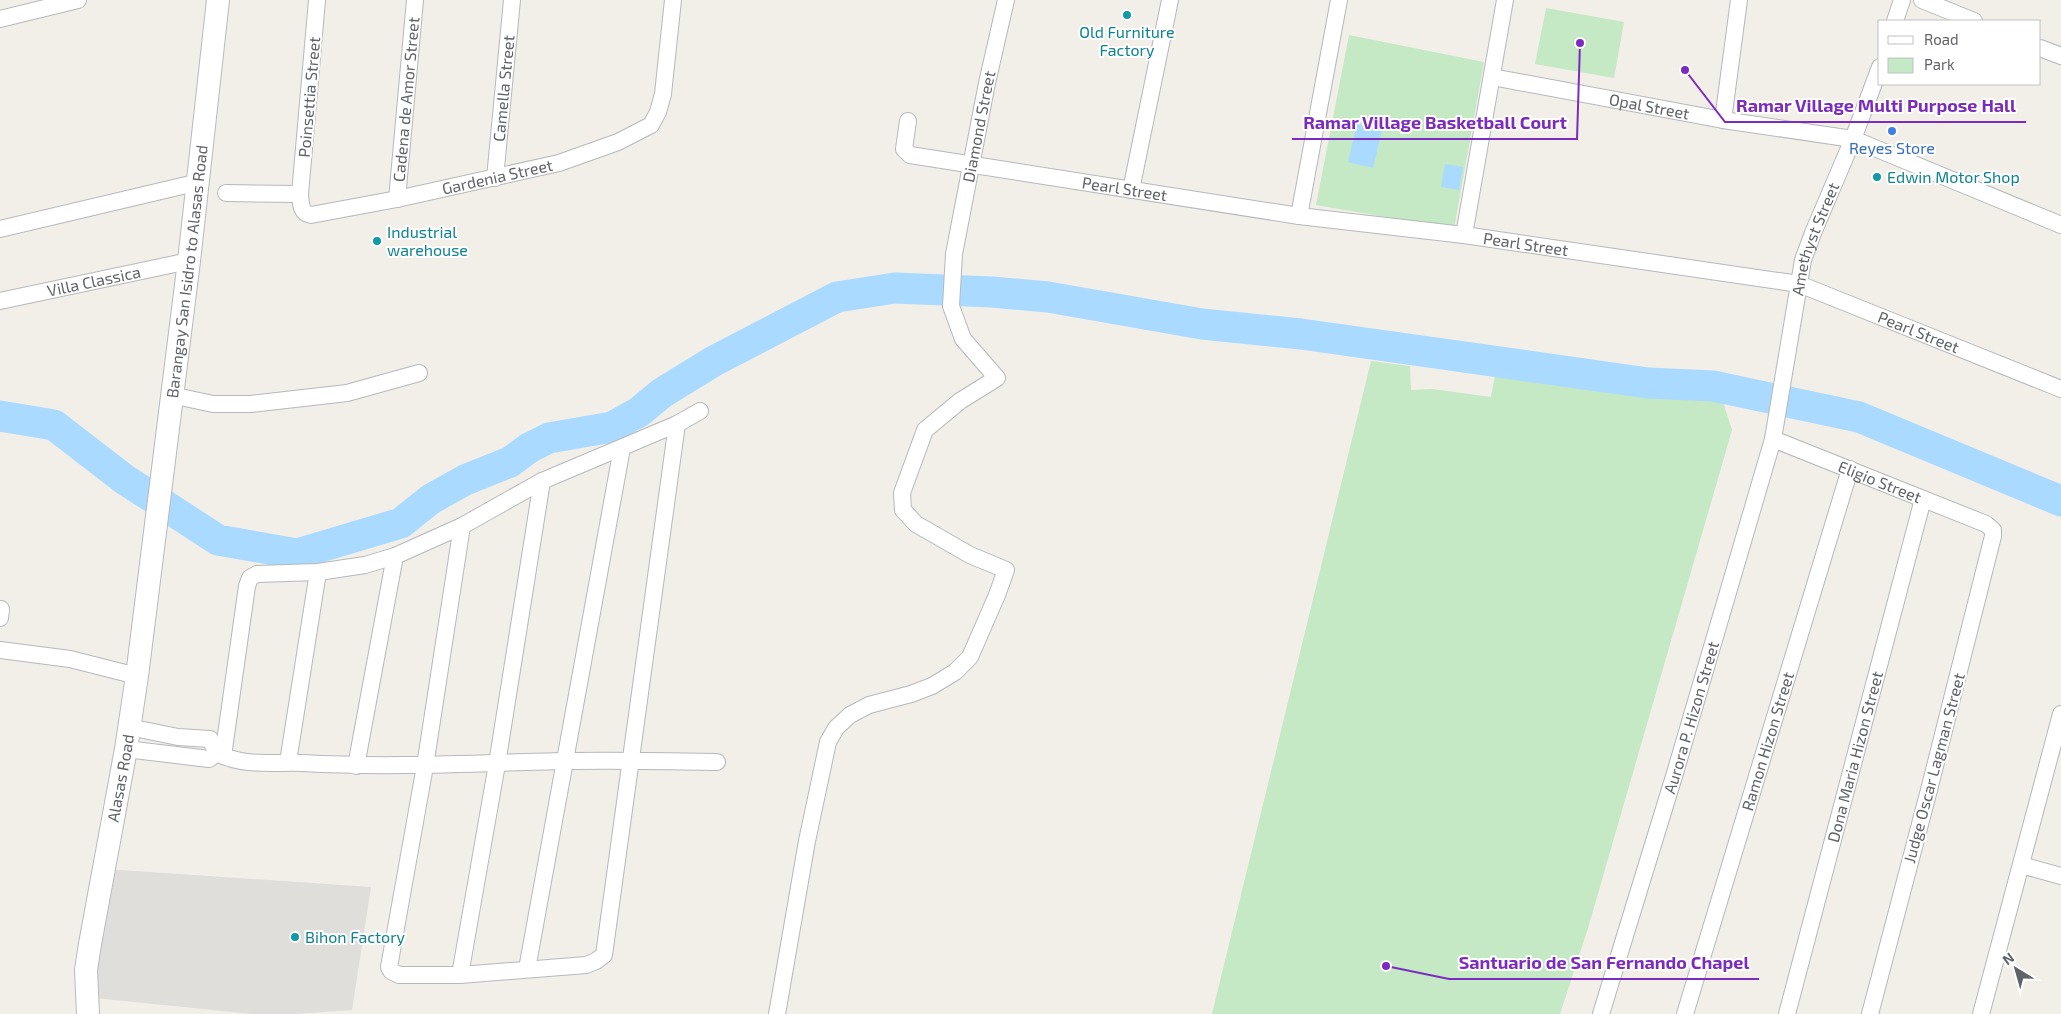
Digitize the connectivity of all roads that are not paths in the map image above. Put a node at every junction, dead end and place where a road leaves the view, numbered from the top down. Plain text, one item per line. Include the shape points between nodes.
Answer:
1 (78, 0) edge
2 (218, 0) edge
3 (317, 0) edge
4 (414, 0) edge
5 (512, 0) edge
6 (673, 0) edge
7 (1006, 0) edge
8 (1170, 0) edge
9 (1339, 0) edge
10 (1505, 0) edge
11 (1739, 0) edge
12 (1902, 0) edge
13 (1922, 0) edge
14 (0, 19) edge
15 (1895, 20) edge
16 (1972, 20) edge
17 (2041, 48) edge
18 (2061, 56) edge
19 (1878, 72) edge
20 (1492, 77) junction
21 (1723, 120) junction
22 (908, 121) dead end
23 (1853, 139) junction
24 (971, 166) junction
25 (495, 178) junction
26 (199, 182) junction
27 (1131, 190) junction
28 (226, 194) dead end
29 (300, 194) junction
30 (397, 199) junction
31 (1299, 216) junction
32 (2061, 225) edge
33 (0, 229) edge
34 (1464, 235) junction
35 (189, 261) junction
36 (1798, 284) junction
37 (0, 301) edge
38 (419, 373) dead end
39 (2061, 389) edge
40 (171, 395) junction
41 (700, 411) dead end
42 (1776, 419) joint
43 (678, 424) junction
44 (1773, 439) junction
45 (622, 448) junction
46 (1850, 468) junction
47 (542, 481) junction
48 (1923, 499) junction
49 (1986, 524) joint
50 (462, 526) junction
51 (154, 542) joint
52 (395, 556) junction
53 (318, 572) junction
54 (0, 650) edge
55 (137, 676) junction
56 (2061, 714) edge
57 (129, 727) junction
58 (126, 749) junction
59 (220, 755) junction
60 (566, 761) junction
61 (631, 761) junction
62 (288, 762) junction
63 (717, 762) dead end
64 (497, 764) junction
65 (356, 766) junction
66 (425, 766) junction
67 (2021, 865) junction
68 (2061, 876) edge
69 (527, 969) junction
70 (460, 974) junction
71 (88, 1014) edge
72 (777, 1014) edge
73 (1601, 1014) edge
74 (1685, 1014) edge
75 (1787, 1014) edge
76 (1870, 1014) edge
77 (1981, 1014) edge

1 - 14 street
2 - 26 street, Barangay San Isidro to Alasas Road
3 - 29 street, Poinsettia Street
4 - 30 street, Cadena de Amor Street
5 - 25 street, Camella Street
6 - 25 street, Gardenia Street via 663,94 651,125 559,163
7 - 24 street, Diamond Street
8 - 27 street
9 - 31 street
10 - 20 street
11 - 21 street
12 - 15 street
13 - 16 street
17 - 18 street
19 - 23 street, Amethyst Street
20 - 21 street, Opal Street
20 - 34 street
21 - 23 street, Opal Street
22 - 24 street, Pearl Street via 904,149 908,154
23 - 32 street, Opal Street
23 - 36 street, Amethyst Street via 1813,232
24 - 27 street, Pearl Street
24 - 72 street, Diamond Street via 954,254 951,306 963,338 997,378 960,401 925,430 902,493 903,510 916,524 937,537 1006,570 970,657 955,672 932,686 869,705 850,715 836,728 828,742
25 - 30 street, Gardenia Street
26 - 33 street
26 - 35 street, Barangay San Isidro to Alasas Road
27 - 31 street, Pearl Street
28 - 29 street
29 - 30 street, Gardenia Street via 301,207 306,214
31 - 34 street, Pearl Street
34 - 36 street, Pearl Street
35 - 37 street, Villa Classica
35 - 40 street, Barangay San Isidro to Alasas Road
36 - 39 street, Pearl Street
36 - 42 street, Amethyst Street
38 - 40 street via 346,393 251,404 213,404
40 - 51 street, Barangay San Isidro to Alasas Road
41 - 43 street
42 - 44 street, Aurora P. Hizon Street
43 - 45 street
43 - 61 street
44 - 46 street, Eligio Street
44 - 73 street, Aurora P. Hizon Street
45 - 47 street
45 - 60 street
46 - 48 street, Eligio Street
46 - 74 street, Ramon Hizon Street
47 - 50 street
47 - 64 street
48 - 49 street, Eligio Street
48 - 75 street, Dona Maria Hizon Street
49 - 76 street, Judge Oscar Lagman Street via 1993,536
50 - 52 street
50 - 66 street
51 - 55 street, Alasas Road
52 - 53 street via 365,565
52 - 65 street
53 - 59 street via 257,574 250,578
53 - 62 street
54 - 55 street via 70,659
55 - 57 street, Alasas Road
56 - 67 street
57 - 58 street, Alasas Road
57 - 59 street via 178,737 210,739
58 - 59 street via 209,759
58 - 71 street, Alasas Road via 86,970
59 - 62 street via 251,764
60 - 61 street
60 - 64 street
60 - 69 street
61 - 63 street
61 - 69 street via 604,954 586,965
62 - 65 street
64 - 66 street
64 - 70 street
65 - 66 street
66 - 70 street via 389,966 399,976
67 - 68 street
67 - 77 street
69 - 70 street

